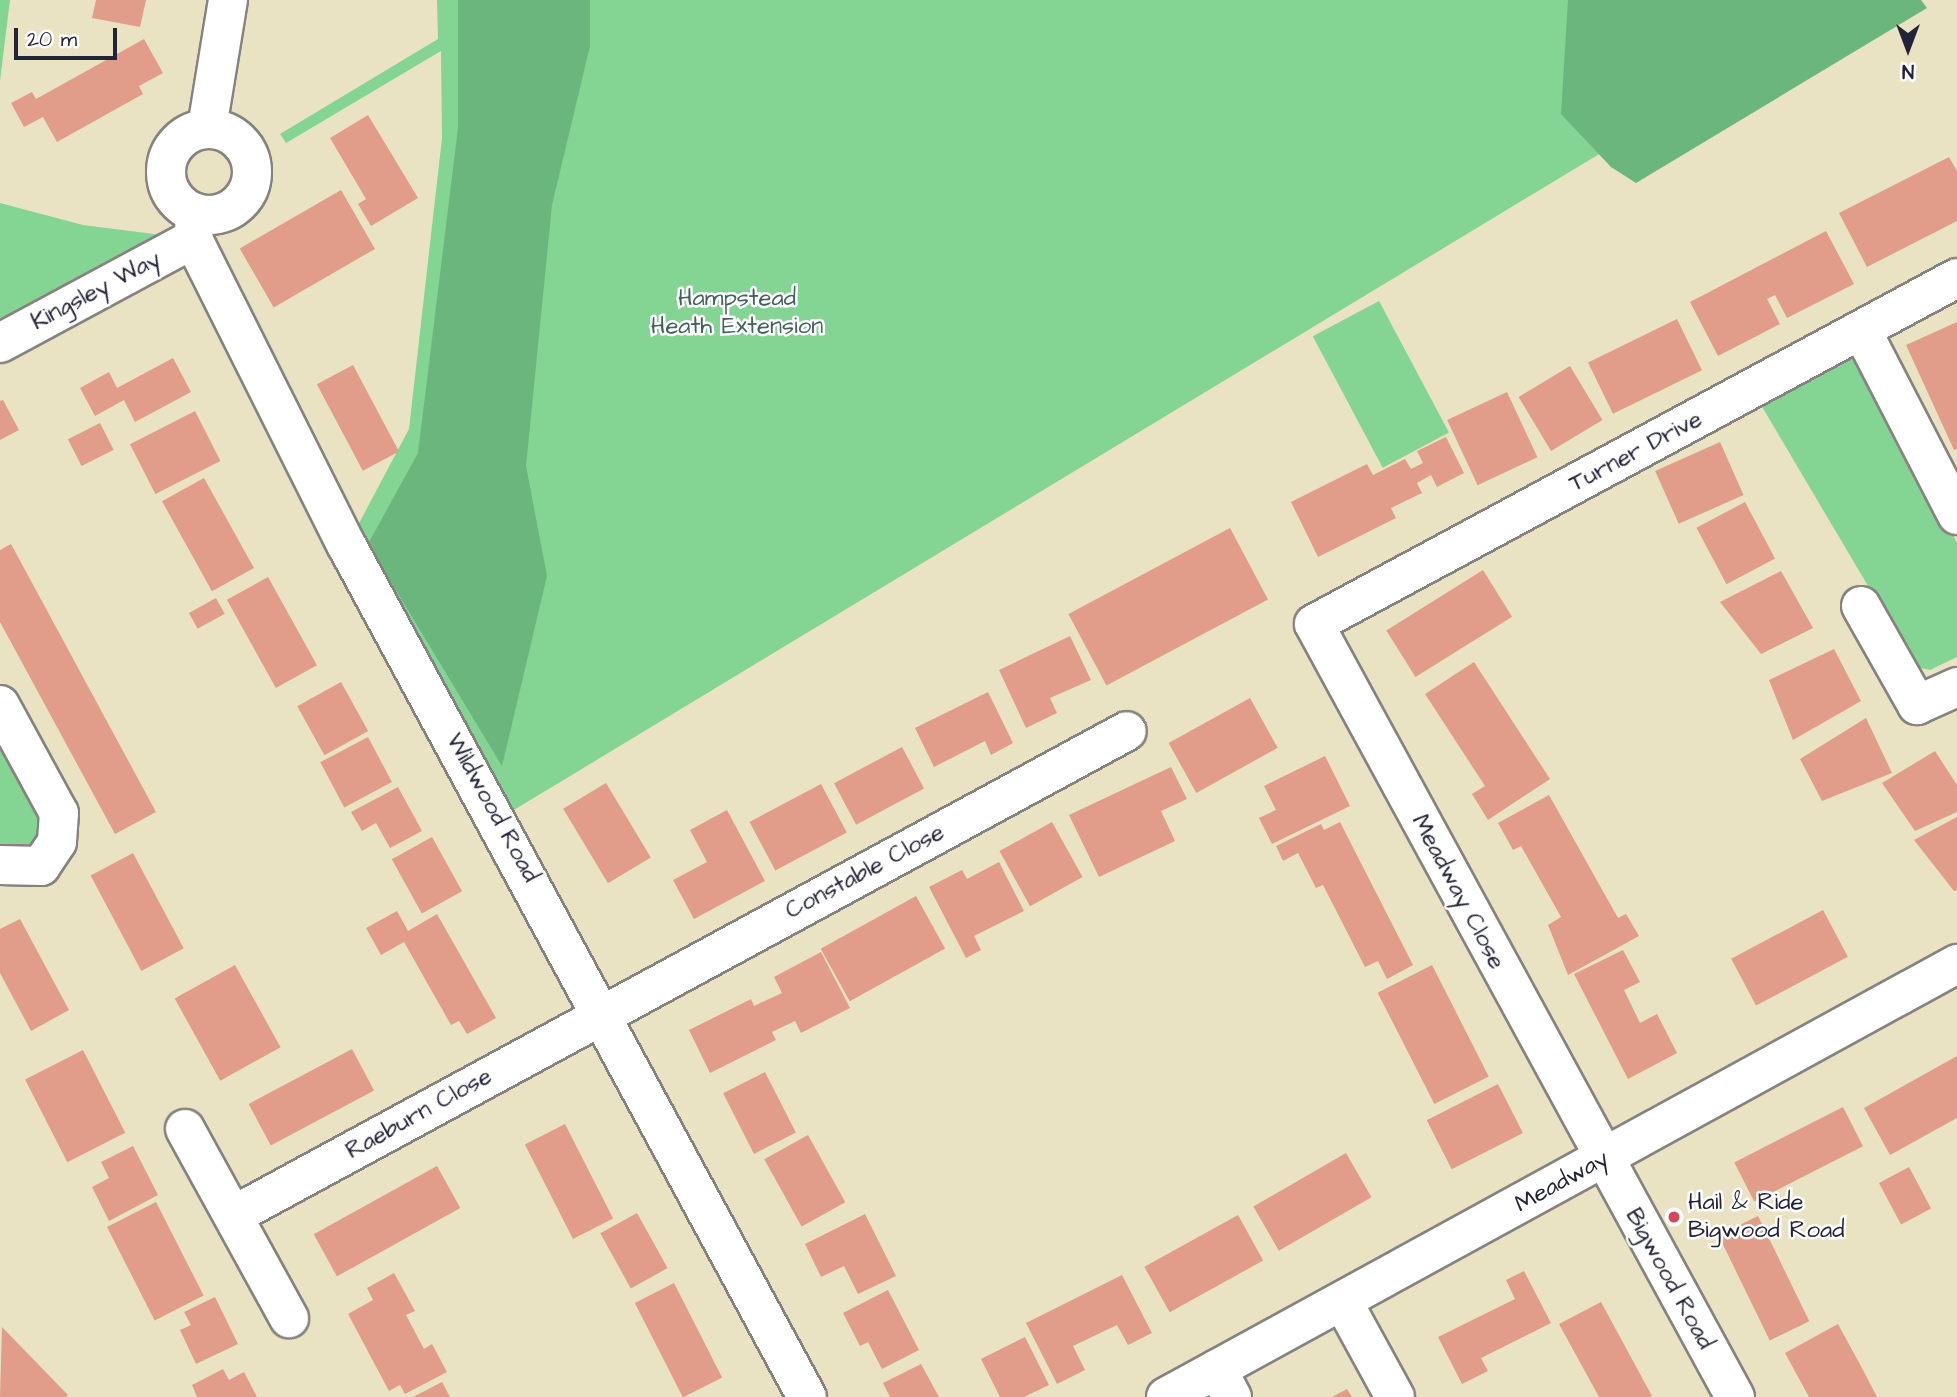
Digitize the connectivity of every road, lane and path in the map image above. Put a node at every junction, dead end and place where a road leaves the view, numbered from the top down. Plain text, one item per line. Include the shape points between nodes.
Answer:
1 (228, 0) edge
2 (207, 128) junction
3 (195, 226) junction
4 (1957, 278) edge
5 (1862, 331) junction
6 (0, 343) edge
7 (1957, 515) edge
8 (1861, 606) dead end
9 (1314, 624) joint
10 (1957, 687) edge
11 (0, 705) edge
12 (1127, 731) dead end
13 (0, 865) edge
14 (1957, 964) edge
15 (602, 1013) junction
16 (185, 1129) dead end
17 (1602, 1160) junction
18 (236, 1214) junction
19 (1343, 1302) junction
20 (289, 1318) dead end
21 (1224, 1383) edge
22 (807, 1397) edge
23 (1166, 1397) edge
24 (1395, 1397) edge
25 (1735, 1397) edge

1 - 2 street
2 - 3 street via 175,143 167,159 171,194
2 - 3 street via 244,146 253,177 235,207
3 - 6 street, Kingsley Way
3 - 15 street, Wildwood Road via 347,547
4 - 5 street, Turner Drive
5 - 7 street
5 - 9 street, Turner Drive
8 - 10 street via 1917,705
9 - 17 street, Meadway Close
11 - 13 street via 59,813 57,842 41,866
12 - 15 street, Constable Close
14 - 17 street, Meadway
15 - 18 street, Raeburn Close
15 - 22 street, Wildwood Road
16 - 18 street
17 - 19 street, Meadway
17 - 25 street, Bigwood Road
18 - 20 street
19 - 21 street, Meadway
19 - 24 street
21 - 23 street, Meadway

